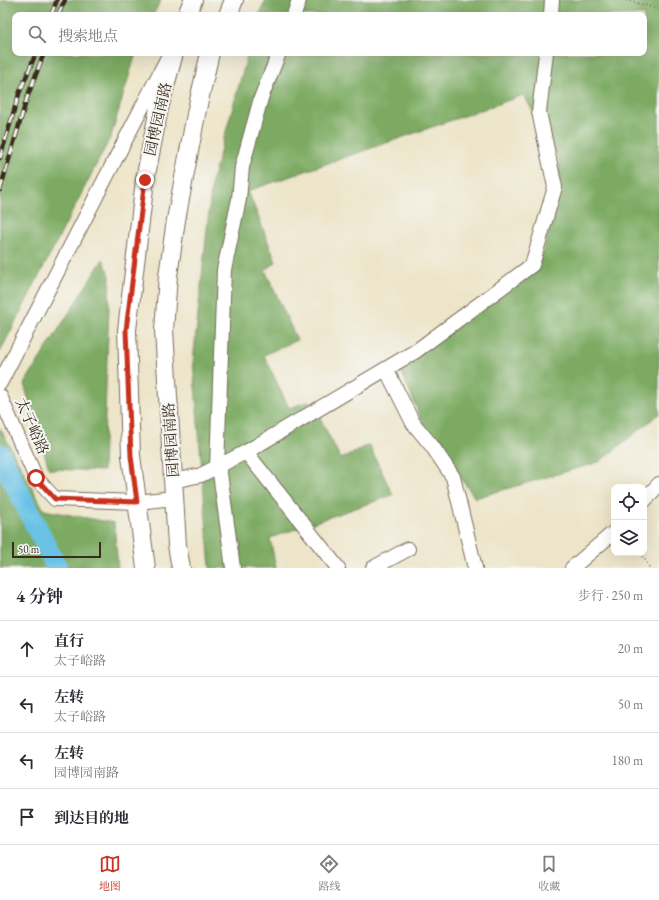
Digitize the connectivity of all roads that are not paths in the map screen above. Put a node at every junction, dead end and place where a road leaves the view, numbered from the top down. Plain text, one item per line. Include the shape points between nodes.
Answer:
1 (193, 0) edge
2 (234, 0) edge
3 (299, 0) edge
4 (552, 0) edge
5 (188, 12) edge
6 (229, 12) edge
7 (295, 12) edge
8 (551, 12) edge
9 (168, 56) edge
10 (173, 56) edge
11 (209, 56) edge
12 (278, 56) edge
13 (546, 56) edge
14 (386, 369) junction
15 (0, 384) edge
16 (0, 396) edge
17 (246, 452) junction
18 (217, 467) junction
19 (659, 484) edge
20 (174, 489) junction
21 (647, 498) edge
22 (137, 502) junction
23 (611, 535) edge
24 (408, 549) dead end
25 (146, 568) edge
26 (180, 568) edge
27 (233, 568) edge
28 (338, 568) edge
29 (374, 568) edge
30 (475, 568) edge
31 (572, 568) edge

1 - 5 main road
2 - 6 main road
3 - 7 street
4 - 8 street
9 - 15 street
10 - 22 main road, 园博园南路 via 159,108 145,180 126,330 131,456
11 - 20 main road, 园博园南路 via 180,198 168,276 164,330
12 - 18 street via 261,98 242,167 239,199 224,270
13 - 14 street, 太子峪路 via 539,112 555,186 532,265 416,351
14 - 17 street, 太子峪路
14 - 30 street via 413,423 453,477
16 - 22 street, 太子峪路 via 36,478 55,499
17 - 18 street, 太子峪路
17 - 28 street
18 - 20 street, 太子峪路
18 - 27 street via 220,473
19 - 21 street
20 - 22 street, 太子峪路
20 - 26 main road, 园博园南路
22 - 25 main road, 园博园南路
23 - 31 street
24 - 29 street

